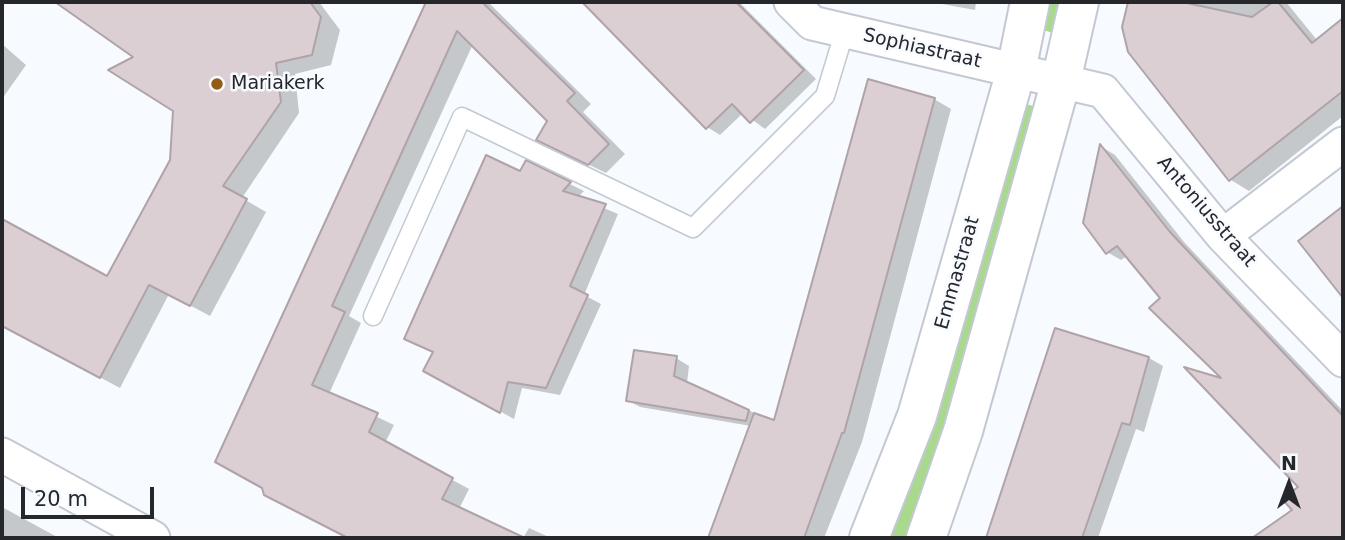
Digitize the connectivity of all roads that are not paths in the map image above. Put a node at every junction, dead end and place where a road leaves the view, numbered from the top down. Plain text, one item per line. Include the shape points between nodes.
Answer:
1 (791, 2) edge
2 (1030, 2) edge
3 (1079, 2) edge
4 (845, 30) junction
5 (1016, 71) junction
6 (1062, 81) junction
7 (1343, 144) edge
8 (1223, 236) junction
9 (373, 316) dead end
10 (1343, 360) edge
11 (2, 455) edge
12 (153, 538) edge
13 (869, 538) edge
14 (926, 538) edge

1 - 4 street, Sophiastraat via 812,23
2 - 5 street, Emmastraat
3 - 6 street
4 - 5 street, Sophiastraat
4 - 9 lane via 825,96 693,228 462,117
5 - 6 street, Sophiastraat
5 - 13 street, Emmastraat via 917,416
6 - 8 street, Antoniusstraat via 1103,91
6 - 14 street via 963,431
7 - 8 street
8 - 10 street, Antoniusstraat
11 - 12 street

